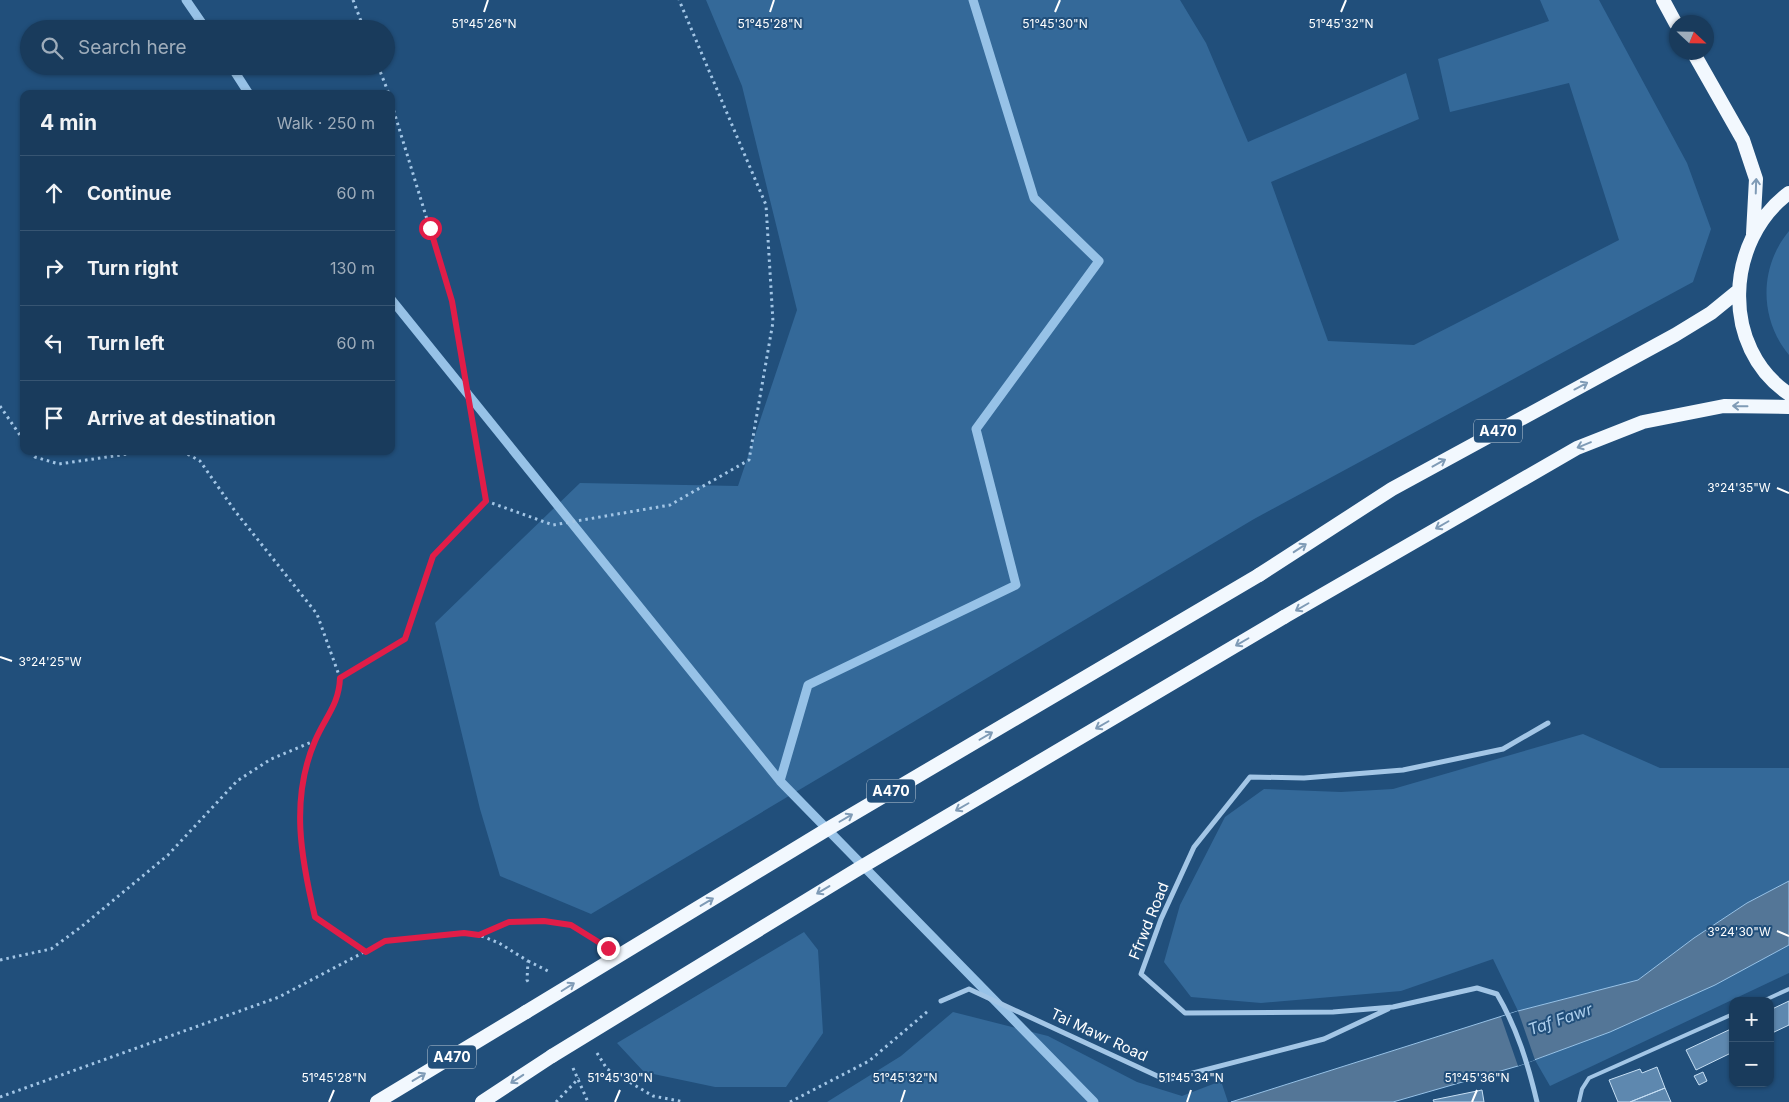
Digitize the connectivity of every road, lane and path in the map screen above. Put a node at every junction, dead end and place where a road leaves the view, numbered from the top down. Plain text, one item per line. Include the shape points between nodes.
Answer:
1 (353, 0) edge
2 (679, 0) edge
3 (1663, 0) edge
4 (1671, 15) edge
5 (361, 20) edge
6 (1698, 60) edge
7 (382, 75) edge
8 (387, 90) edge
9 (395, 115) edge
10 (1789, 193) edge
11 (1752, 234) junction
12 (1738, 291) junction
13 (1789, 394) edge
14 (0, 406) edge
15 (1789, 407) edge
16 (20, 435) edge
17 (34, 455) edge
18 (121, 455) edge
19 (189, 455) edge
20 (486, 501) junction
21 (340, 678) junction
22 (1548, 723) dead end
23 (314, 742) junction
24 (479, 935) junction
25 (608, 948) dead end
26 (366, 952) junction
27 (0, 960) edge
28 (531, 988) dead end
29 (1789, 989) edge
30 (1771, 997) edge
31 (940, 1001) joint
32 (1393, 1007) junction
33 (1729, 1016) edge
34 (570, 1062) dead end
35 (578, 1078) junction
36 (0, 1097) edge
37 (377, 1102) edge
38 (482, 1102) edge
39 (556, 1102) edge
40 (588, 1102) edge
41 (790, 1102) edge
42 (1537, 1102) edge
43 (1579, 1102) edge

1 - 5 path
2 - 20 path via 766,205 773,322 748,460 670,505 553,525
3 - 4 highway
11 -> 6 highway via 1756,179 1743,140
7 - 8 path
9 - 20 path via 452,301
10 - 11 highway via 1764,216
11 - 12 highway via 1742,262
12 - 13 highway via 1742,327 1756,360
37 -> 12 highway, A470, bridge via 831,827 1259,575 1392,489 1675,335 1712,313
14 - 16 path
15 -> 38 highway, bridge via 1724,406 1643,422 1577,448 858,869
17 - 18 path via 59,464
19 - 21 path via 200,461 235,511 318,614
20 - 21 path via 433,556 405,639
21 - 23 path via 340,694
22 - 32 street, Ffrwd Road via 1504,749 1403,770 1304,778 1250,777 1194,847 1161,919 1141,974 1185,1014 1334,1012
23 - 26 path via 299,796 302,864 315,917
23 - 27 path via 271,759 236,781 168,855 52,948
24 - 25 path via 509,922 544,921 571,925
24 - 26 path via 464,933 385,941
24 - 28 path via 528,961 527,980
26 - 36 path via 279,998
29 - 30 lane
31 - 32 street, Tai Mawr Road via 969,989 1166,1080 1324,1039
31 - 41 path via 869,1060
32 - 42 street, Ffrwd Road via 1477,988 1498,994 1528,1063
33 - 43 lane via 1589,1078
34 - 35 path
35 - 39 path
35 - 40 path

